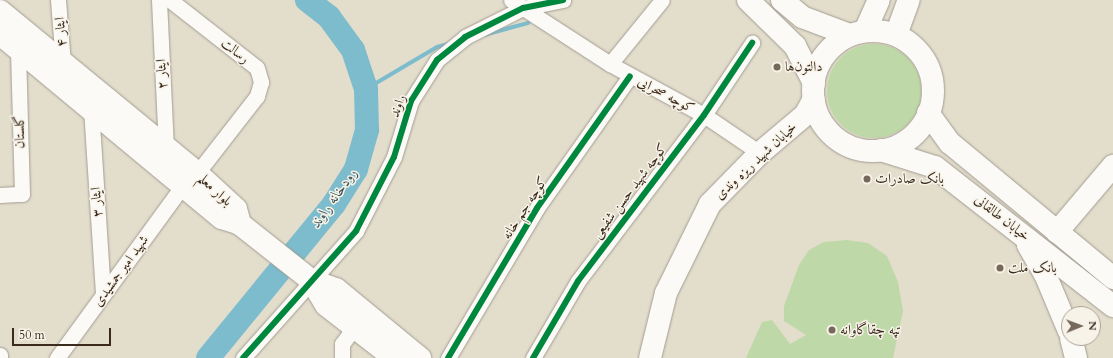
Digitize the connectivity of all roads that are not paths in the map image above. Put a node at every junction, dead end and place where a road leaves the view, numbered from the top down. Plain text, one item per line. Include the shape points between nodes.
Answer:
1 (58, 0) edge
2 (159, 0) edge
3 (170, 0) edge
4 (563, 0) edge
5 (662, 0) edge
6 (748, 0) edge
7 (782, 0) edge
8 (879, 0) edge
9 (909, 0) edge
10 (517, 4) edge
11 (0, 11) edge
12 (857, 33) junction
13 (0, 34) edge
14 (896, 35) junction
15 (752, 43) dead end
16 (18, 49) junction
17 (63, 64) junction
18 (610, 64) junction
19 (630, 76) junction
20 (814, 91) junction
21 (91, 108) junction
22 (928, 113) junction
23 (704, 115) junction
24 (166, 149) junction
25 (881, 150) junction
26 (760, 153) junction
27 (975, 164) junction
28 (1113, 166) edge
29 (190, 179) junction
30 (958, 184) junction
31 (0, 194) edge
32 (1020, 232) junction
33 (1057, 232) junction
34 (1113, 278) edge
35 (311, 280) junction
36 (103, 295) junction
37 (1113, 306) edge
38 (1061, 311) edge
39 (356, 325) junction
40 (1073, 346) edge
41 (57, 358) edge
42 (243, 358) edge
43 (342, 358) edge
44 (394, 358) edge
45 (420, 358) edge
46 (448, 358) edge
47 (533, 358) edge
48 (650, 358) edge
49 (1076, 358) edge

1 - 17 street, ایثار ۴
2 - 24 street, ایثار ۲
3 - 29 street, رسالت via 257,68 261,82 257,96
4 - 10 street, راوند
5 - 18 street
6 - 20 main road via 795,46
7 - 12 main road via 802,17
8 - 12 main road
9 - 14 main road
10 - 18 street, کوچه صحرایی
10 - 35 street, راوند via 465,37 437,60 411,101 394,157 356,230
11 - 17 main road, بلوار معلم
12 - 14 main road
12 - 20 main road via 825,54
13 - 16 main road, بلوار معلم
14 - 22 main road via 920,54 928,67 932,82
15 - 23 street, کوچه شهید حسن شفیعی
16 - 21 main road, بلوار معلم
16 - 31 street, گلستان via 22,194
17 - 24 main road, بلوار معلم
18 - 19 street, کوچه صحرایی
19 - 23 street, کوچه صحرایی
19 - 46 street, کوچه جم خانه via 537,208
20 - 25 main road via 818,114 837,138 865,150
20 - 26 main road, خیابان شهید ریزه وندی via 805,115
21 - 29 main road, بلوار معلم
21 - 36 street, ایثار ۳
22 - 25 main road via 909,138
22 - 27 main road, خیابان طالقانی via 950,143
23 - 26 street, کوچه صحرایی
23 - 47 street, کوچه شهید حسن شفیعی via 582,275
24 - 29 main road, بلوار معلم
25 - 30 main road, خیابان طالقانی via 935,167
26 - 48 main road, خیابان شهید ریزه وندی via 710,204 684,251 666,294
27 - 30 main road via 961,166
27 - 33 main road, خیابان طالقانی
28 - 33 main road
29 - 35 main road, بلوار معلم via 222,218 240,224
29 - 36 street, شهید امیر جمشیدی
30 - 32 main road, خیابان طالقانی
32 - 37 main road, خیابان طالقانی
32 - 38 main road via 1046,274
33 - 34 main road, خیابان طالقانی
35 - 39 main road via 326,304
35 - 42 street, راوند
35 - 45 main road via 336,289
36 - 41 street, شهید امیر جمشیدی
39 - 43 street via 342,344
39 - 44 main road
40 - 49 main road

